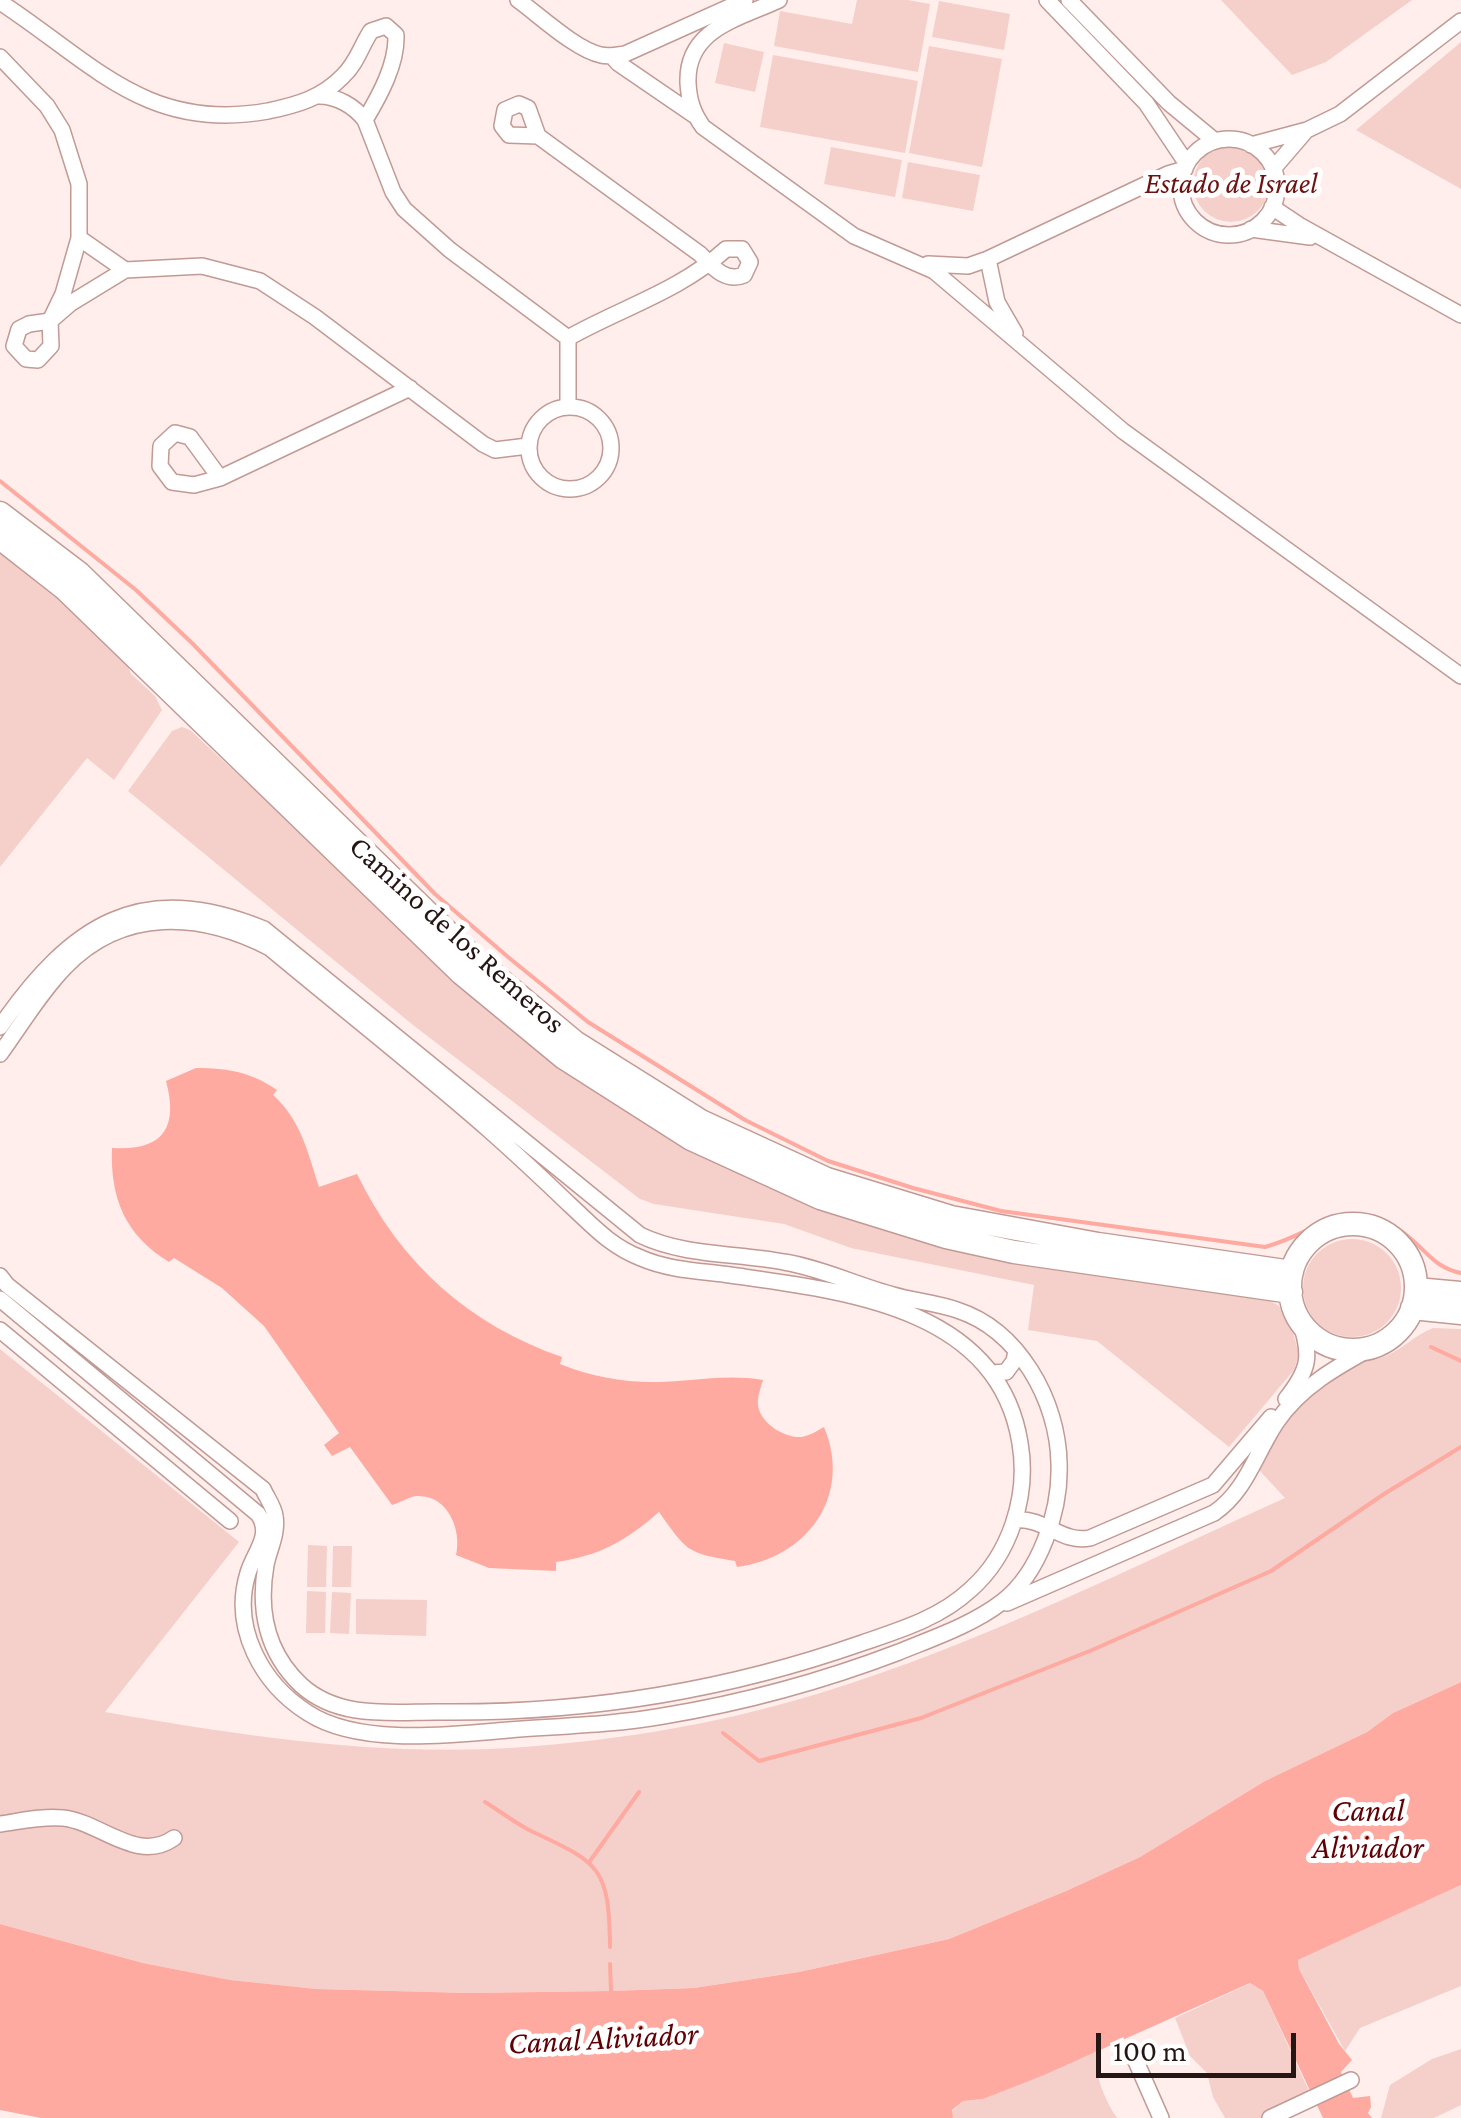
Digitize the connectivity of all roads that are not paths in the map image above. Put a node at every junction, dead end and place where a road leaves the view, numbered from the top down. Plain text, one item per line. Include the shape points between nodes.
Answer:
1 (518, 0) edge
2 (745, 0) edge
3 (779, 0) edge
4 (1047, 0) edge
5 (1069, 0) edge
6 (1, 5) edge
7 (1461, 21) edge
8 (1090, 34) junction
9 (612, 56) junction
10 (0, 57) edge
11 (320, 96) junction
12 (694, 115) junction
13 (365, 120) junction
14 (1307, 130) junction
15 (538, 136) dead end
16 (1215, 141) junction
17 (1251, 145) junction
18 (1186, 166) junction
19 (1274, 169) junction
20 (1272, 207) junction
21 (1251, 229) junction
22 (79, 238) junction
23 (1333, 243) junction
24 (988, 258) junction
25 (918, 264) junction
26 (125, 270) junction
27 (1461, 315) edge
28 (568, 338) junction
29 (1029, 352) junction
30 (410, 388) junction
31 (568, 407) junction
32 (528, 446) junction
33 (220, 478) dead end
34 (0, 514) edge
35 (0, 538) edge
36 (1461, 676) edge
37 (0, 1026) edge
38 (0, 1054) edge
39 (0, 1276) edge
40 (1291, 1282) junction
41 (1461, 1293) edge
42 (1414, 1298) junction
43 (0, 1299) edge
44 (1461, 1313) edge
45 (1300, 1321) junction
46 (0, 1330) edge
47 (1375, 1346) junction
48 (1016, 1351) junction
49 (990, 1373) junction
50 (1036, 1380) junction
51 (1005, 1396) junction
52 (1016, 1520) junction
53 (230, 1521) dead end
54 (1051, 1528) junction
55 (993, 1563) junction
56 (1023, 1591) junction
57 (0, 1824) edge
58 (174, 1838) dead end
59 (1131, 2050) dead end
60 (1351, 2080) dead end
61 (1161, 2118) edge
62 (1270, 2118) edge

1 - 9 street via 586,49
2 - 9 street
3 - 12 street via 709,32 696,45 688,76
4 - 8 street
5 - 8 street
6 - 11 street via 129,92 172,110 238,116
7 - 14 street via 1380,87
8 - 16 street
8 - 18 street via 1146,102
9 - 12 street
10 - 22 street via 62,130 79,184
11 - 13 street via 331,96
11 - 13 street via 347,72 371,31 392,28 395,54
12 - 25 street via 854,236
13 - 28 street via 404,209
14 - 17 street
14 - 19 street
15 - 28 street via 710,264
16 - 17 street
16 - 18 street
17 - 19 street
18 - 21 street via 1183,200 1200,226 1230,235
18 - 24 street
19 - 20 street
20 - 21 street
20 - 23 street
21 - 23 street
22 - 26 street
22 - 26 street via 50,321
23 - 27 street
24 - 25 street via 954,267
24 - 29 street via 997,302
25 - 29 street
26 - 30 street via 202,266 260,280
28 - 31 street
29 - 36 street via 1122,430
30 - 32 street via 495,450
30 - 33 street
31 - 32 street via 536,424
31 - 32 street via 592,413 608,432 610,456 598,478 577,489 552,486 534,470
34 - 40 main road, Camino de los Remeros via 79,574 516,994 575,1042 701,1121 827,1179 951,1218
35 - 40 main road, Camino de los Remeros via 65,588 475,986 564,1058 692,1139 820,1198 946,1237 1034,1255
37 - 48 street via 50,962 112,921 162,906 235,917 278,938 640,1235 680,1248 787,1262 960,1310
38 - 49 street via 62,970 99,939 167,920 226,928 270,948 487,1128 610,1243 646,1261 899,1309 951,1333
39 - 55 street via 262,1489 276,1513 261,1604 270,1642 297,1682 355,1712 509,1713 630,1701 795,1666 924,1621 970,1591
40 - 42 main road via 1309,1242 1356,1224 1402,1246
40 - 45 main road
41 - 42 main road
42 - 44 main road
42 - 47 main road via 1403,1326
43 - 56 street via 258,1514 264,1538 246,1577 248,1640 279,1690 340,1728 460,1734 665,1716 866,1664 948,1632
45 - 47 main road via 1341,1350
45 - 54 street via 1308,1345 1300,1381 1212,1484 1090,1538
46 - 53 street
47 - 56 street via 1296,1398 1230,1503
48 - 49 street via 1006,1372
48 - 50 street
49 - 51 street
50 - 51 street via 1017,1377
50 - 54 street via 1050,1405 1060,1462
51 - 52 street via 1020,1444
52 - 54 street
52 - 55 street
54 - 56 street
55 - 56 street via 1004,1583
57 - 58 street via 66,1818 139,1846 162,1847
59 - 61 street
60 - 62 street

